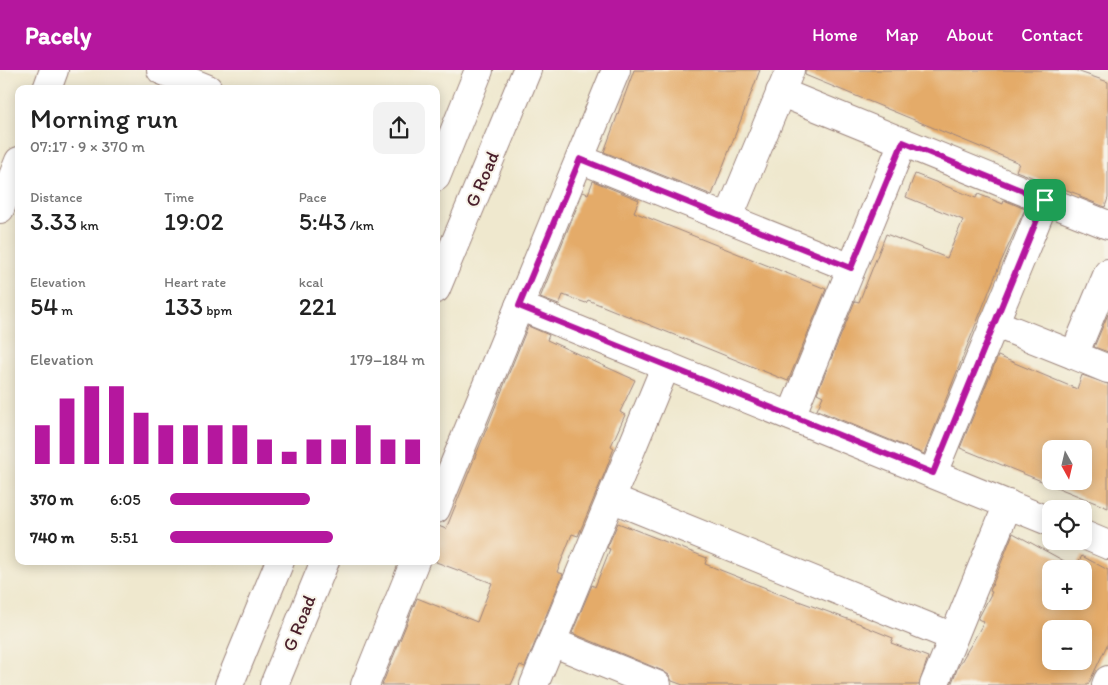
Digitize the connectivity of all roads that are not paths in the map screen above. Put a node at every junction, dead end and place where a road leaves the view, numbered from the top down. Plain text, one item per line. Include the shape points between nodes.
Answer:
1 (54, 70) edge
2 (162, 70) edge
3 (479, 70) edge
4 (527, 70) edge
5 (616, 70) edge
6 (785, 81) edge
7 (48, 85) edge
8 (198, 85) edge
9 (903, 142) junction
10 (580, 159) junction
11 (440, 167) edge
12 (15, 171) edge
13 (1045, 200) junction
14 (0, 209) edge
15 (728, 219) junction
16 (1108, 225) edge
17 (851, 268) junction
18 (1108, 273) edge
19 (440, 279) edge
20 (519, 306) junction
21 (994, 323) junction
22 (1074, 355) junction
23 (666, 365) junction
24 (1108, 369) edge
25 (791, 416) junction
26 (933, 473) junction
27 (611, 498) junction
28 (440, 500) edge
29 (1008, 504) junction
30 (1042, 518) edge
31 (1092, 538) edge
32 (1108, 545) edge
33 (278, 565) edge
34 (322, 565) edge
35 (413, 565) edge
36 (953, 637) junction
37 (552, 642) junction
38 (1108, 680) edge
39 (229, 685) edge
40 (274, 685) edge
41 (364, 685) edge
42 (534, 685) edge
43 (656, 685) edge
44 (934, 685) edge
45 (1106, 685) edge

1 - 7 street
2 - 8 street
3 - 11 street
4 - 19 street, G Road
5 - 10 street
6 - 9 street
6 - 15 street
9 - 13 street
9 - 17 street
10 - 15 street
10 - 20 street
12 - 14 street
13 - 16 street
13 - 21 street
15 - 17 street
17 - 25 street
18 - 22 street
20 - 23 street
20 - 28 street
21 - 22 street
21 - 26 street
22 - 24 street
23 - 25 street
23 - 27 street
25 - 26 street
26 - 29 street
27 - 36 street
27 - 37 street
29 - 30 street
29 - 36 street
31 - 32 street
33 - 39 street
34 - 40 street, G Road
35 - 41 street
36 - 44 street
37 - 42 street
37 - 43 street
38 - 45 street

